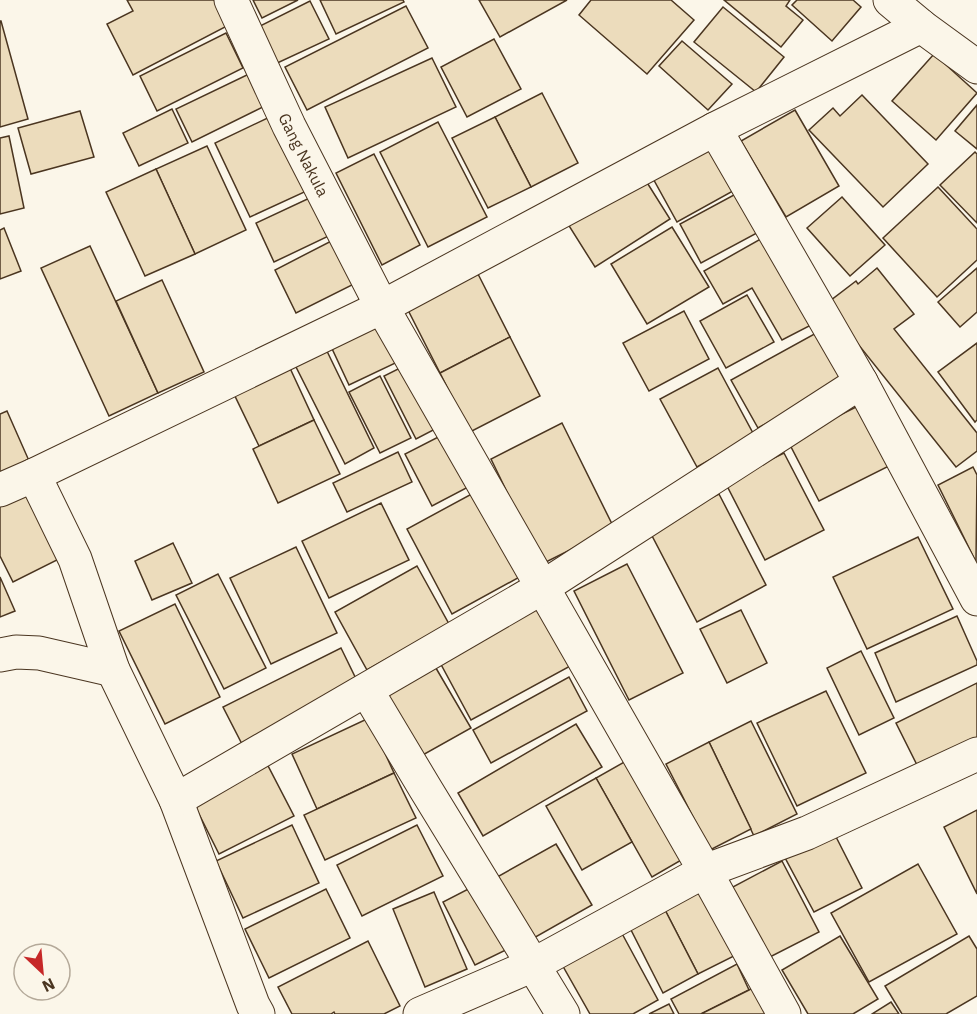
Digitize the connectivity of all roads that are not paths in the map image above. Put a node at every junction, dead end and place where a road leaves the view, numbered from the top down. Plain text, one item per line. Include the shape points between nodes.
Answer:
1 (231, 0) edge
2 (890, 0) edge
3 (921, 26) junction
4 (977, 67) edge
5 (715, 129) junction
6 (382, 307) junction
7 (861, 382) junction
8 (34, 475) junction
9 (0, 490) edge
10 (543, 587) junction
11 (977, 599) edge
12 (0, 655) edge
13 (113, 670) junction
14 (367, 691) junction
15 (977, 754) edge
16 (177, 800) junction
17 (705, 871) junction
18 (533, 965) junction
19 (258, 1014) edge
20 (420, 1014) edge
21 (563, 1014) edge
22 (784, 1014) edge

1 - 6 street, Gang Nakula via 289,126
2 - 3 street
3 - 4 street
3 - 5 street
5 - 6 street
5 - 7 street
6 - 8 street
6 - 10 street, Gang Nakula
7 - 10 street
7 - 11 street
8 - 9 street
8 - 13 street via 75,559
10 - 14 street
10 - 17 street, Gang Nakula
12 - 13 street via 39,653
13 - 16 street
14 - 16 street
14 - 18 street
15 - 17 street via 807,832
16 - 19 street
17 - 18 street
17 - 22 street, Gang Nakula
18 - 20 street
18 - 21 street

